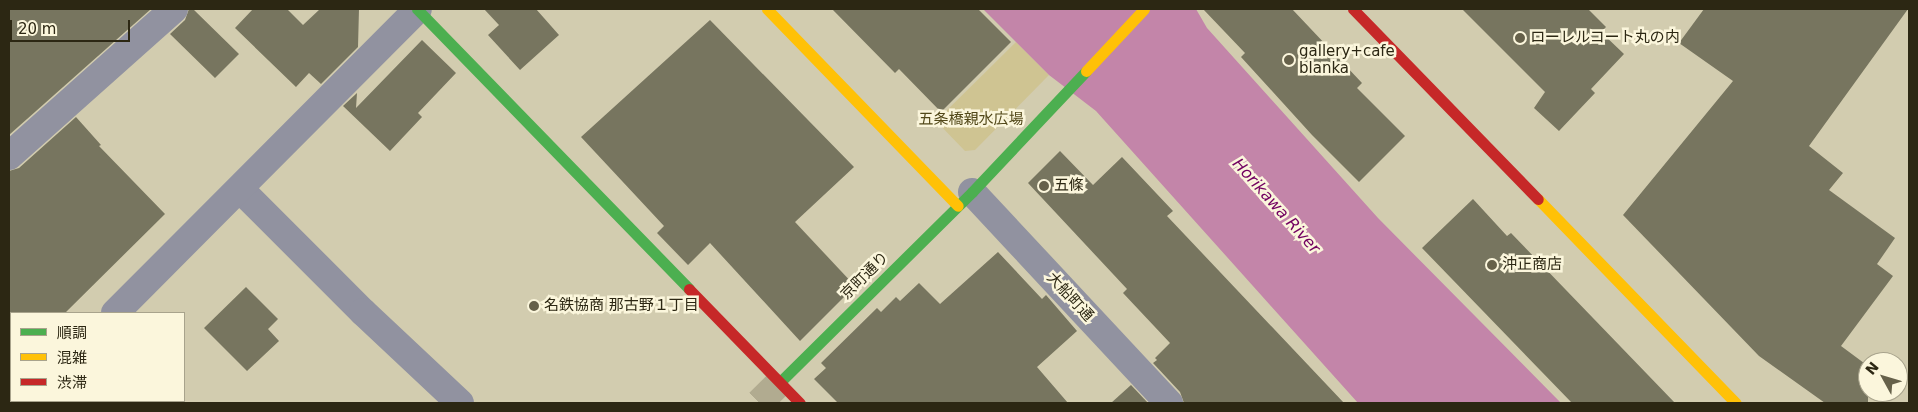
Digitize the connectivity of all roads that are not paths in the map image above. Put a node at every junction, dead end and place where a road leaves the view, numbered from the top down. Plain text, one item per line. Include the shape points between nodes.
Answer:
1 (174, 9) edge
2 (417, 9) edge
3 (767, 9) edge
4 (1144, 9) edge
5 (1353, 9) edge
6 (9, 156) edge
7 (240, 189) junction
8 (965, 199) junction
9 (116, 312) edge
10 (780, 382) junction
11 (460, 403) edge
12 (800, 403) edge
13 (1168, 403) edge
14 (1736, 403) edge

1 - 6 street
2 - 7 street
2 - 10 street
3 - 8 street
4 - 8 street, 京町通り
5 - 14 street
7 - 9 street
7 - 11 street via 362,312
8 - 10 street, 京町通り
8 - 13 street, 大船町通
10 - 12 street

